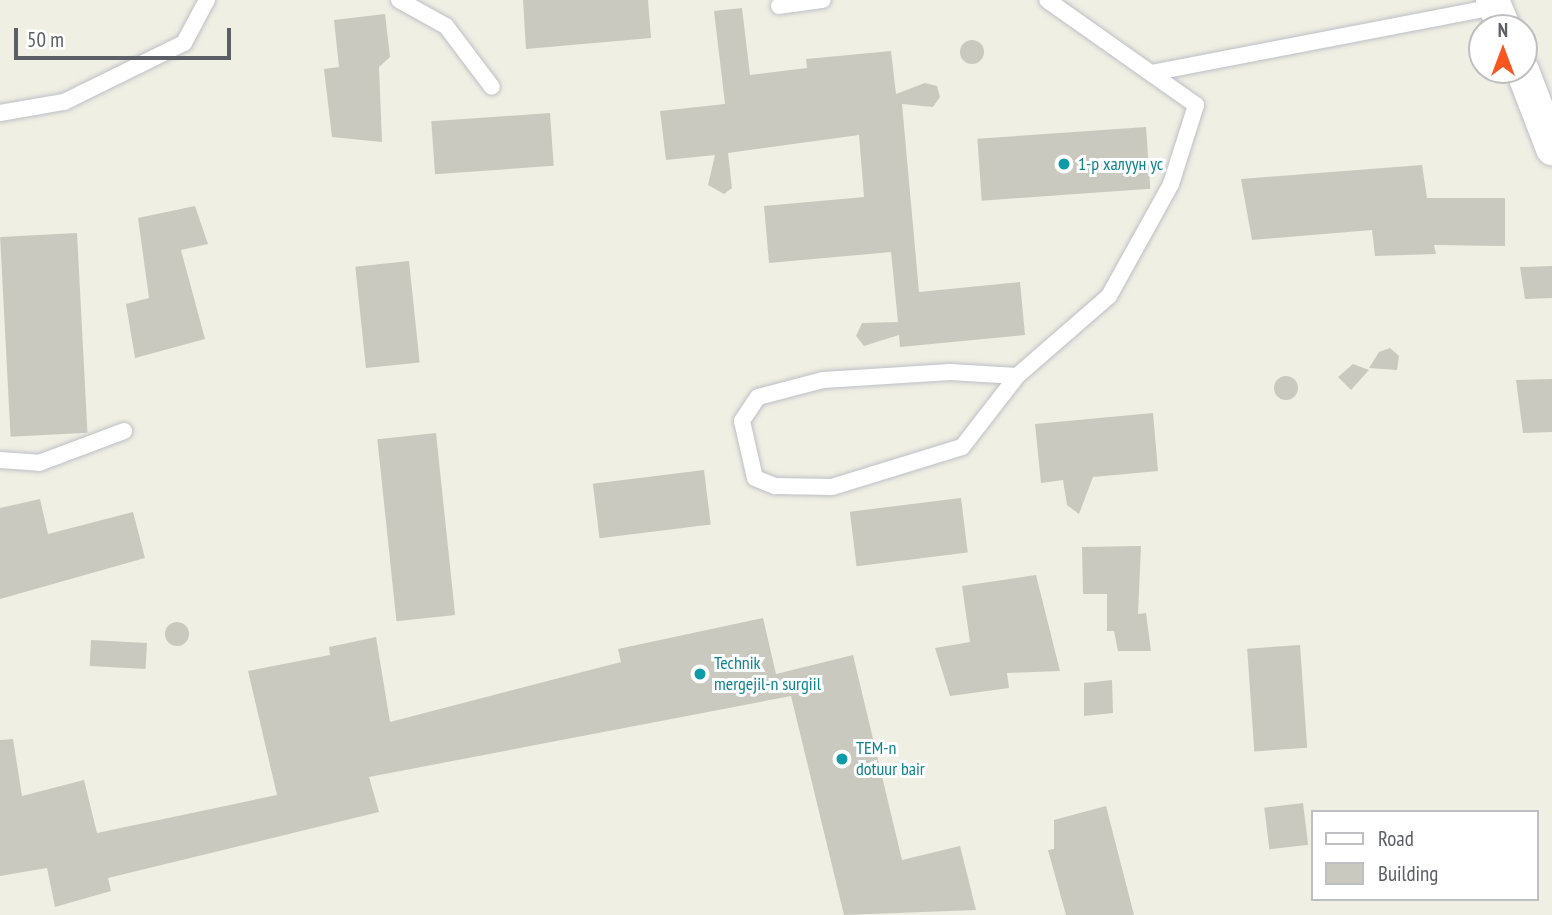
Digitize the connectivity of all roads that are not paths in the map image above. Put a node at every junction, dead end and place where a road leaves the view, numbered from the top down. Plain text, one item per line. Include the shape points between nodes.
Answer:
1 (207, 0) edge
2 (399, 0) edge
3 (823, 0) edge
4 (1046, 0) edge
5 (779, 6) dead end
6 (1497, 12) edge
7 (1151, 74) junction
8 (1527, 84) edge
9 (492, 86) dead end
10 (0, 113) edge
11 (1552, 148) edge
12 (1017, 376) junction
13 (124, 431) dead end
14 (0, 460) edge

1 - 10 lane via 184,43 64,102
2 - 9 lane via 446,26
3 - 5 lane
4 - 7 lane
6 - 7 lane
7 - 12 lane via 1196,105 1171,184 1109,296
8 - 11 street
12 - 12 lane via 962,447 832,487 775,486 755,478 742,421 758,397 823,380 950,372
13 - 14 lane via 39,463

